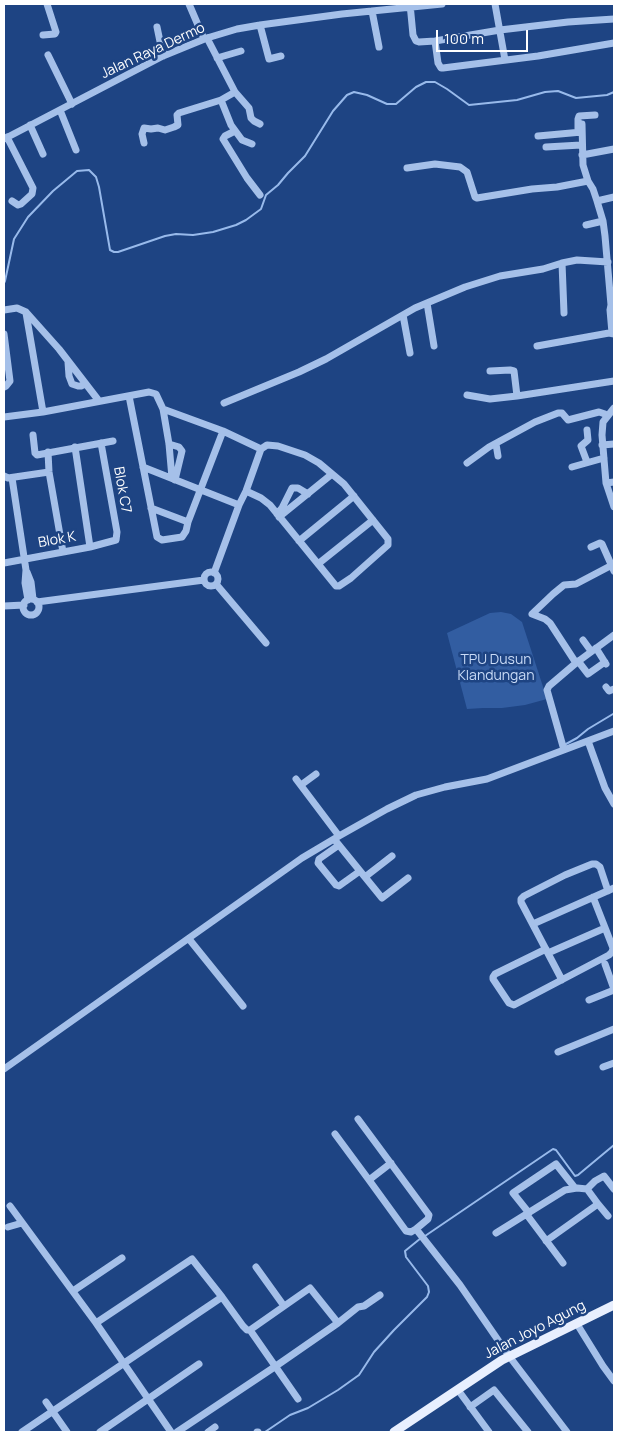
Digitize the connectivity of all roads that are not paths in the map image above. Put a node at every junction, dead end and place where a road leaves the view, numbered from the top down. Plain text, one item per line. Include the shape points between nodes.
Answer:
1 (46, 4) edge
2 (189, 4) edge
3 (442, 4) edge
4 (495, 4) edge
5 (410, 6) edge
6 (372, 12) junction
7 (614, 19) edge
8 (260, 25) junction
9 (157, 27) dead end
10 (500, 30) junction
11 (43, 35) dead end
12 (205, 38) junction
13 (435, 41) junction
14 (614, 43) edge
15 (378, 47) dead end
16 (241, 51) dead end
17 (48, 55) dead end
18 (164, 56) junction
19 (281, 56) dead end
20 (217, 58) junction
21 (505, 60) junction
22 (235, 92) junction
23 (221, 100) junction
24 (72, 104) junction
25 (60, 110) junction
26 (595, 115) dead end
27 (260, 124) dead end
28 (582, 124) dead end
29 (30, 125) junction
30 (235, 131) junction
31 (580, 133) junction
32 (538, 136) dead end
33 (5, 138) edge
34 (144, 143) dead end
35 (252, 144) dead end
36 (582, 145) junction
37 (546, 147) dead end
38 (614, 149) edge
39 (76, 150) dead end
40 (43, 154) dead end
41 (582, 155) junction
42 (407, 168) dead end
43 (588, 181) junction
44 (260, 195) dead end
45 (614, 197) edge
46 (12, 201) dead end
47 (597, 201) junction
48 (603, 221) junction
49 (586, 225) dead end
50 (562, 263) junction
51 (610, 264) edge
52 (427, 302) junction
53 (4, 310) edge
54 (26, 312) junction
55 (564, 313) dead end
56 (403, 315) junction
57 (4, 334) edge
58 (613, 334) edge
59 (434, 346) dead end
60 (537, 346) dead end
61 (410, 352) dead end
62 (68, 362) junction
63 (490, 371) dead end
64 (614, 381) edge
65 (85, 384) junction
66 (4, 386) edge
67 (467, 395) dead end
68 (129, 396) junction
69 (517, 396) junction
70 (99, 402) junction
71 (224, 403) dead end
72 (163, 408) junction
73 (614, 408) edge
74 (43, 412) junction
75 (4, 417) edge
76 (606, 417) junction
77 (588, 430) dead end
78 (222, 431) junction
79 (33, 435) dead end
80 (112, 441) dead end
81 (101, 443) junction
82 (169, 444) junction
83 (496, 444) junction
84 (614, 444) edge
85 (602, 445) junction
86 (75, 447) junction
87 (261, 449) junction
88 (48, 452) junction
89 (498, 456) dead end
90 (604, 458) junction
91 (586, 462) junction
92 (466, 463) dead end
93 (143, 467) junction
94 (572, 467) dead end
95 (49, 472) junction
96 (332, 474) junction
97 (4, 476) edge
98 (12, 478) junction
99 (174, 479) junction
100 (614, 482) edge
101 (606, 483) junction
102 (201, 490) junction
103 (246, 491) junction
104 (308, 494) junction
105 (354, 496) junction
106 (239, 506) junction
107 (614, 507) edge
108 (151, 508) junction
109 (281, 513) junction
110 (373, 520) junction
111 (188, 522) junction
112 (115, 541) joint
113 (299, 541) junction
114 (591, 546) dead end
115 (90, 547) junction
116 (63, 552) junction
117 (24, 558) junction
118 (4, 563) edge
119 (318, 564) junction
120 (613, 566) edge
121 (214, 573) junction
122 (204, 580) junction
123 (216, 584) junction
124 (31, 601) junction
125 (4, 606) edge
126 (614, 635) edge
127 (583, 640) dead end
128 (266, 643) dead end
129 (594, 650) junction
130 (577, 662) junction
131 (606, 687) dead end
132 (614, 689) edge
133 (614, 731) edge
134 (588, 741) junction
135 (564, 750) junction
136 (316, 774) dead end
137 (614, 804) edge
138 (338, 840) junction
139 (392, 856) dead end
140 (360, 871) junction
141 (365, 877) junction
142 (408, 878) dead end
143 (611, 889) edge
144 (593, 897) junction
145 (533, 924) junction
146 (605, 928) junction
147 (189, 939) junction
148 (547, 951) junction
149 (605, 964) dead end
150 (562, 980) junction
151 (614, 989) edge
152 (589, 1000) dead end
153 (243, 1006) dead end
154 (614, 1029) edge
155 (558, 1052) dead end
156 (614, 1062) edge
157 (604, 1067) dead end
158 (4, 1069) edge
159 (358, 1118) dead end
160 (335, 1134) dead end
161 (391, 1163) junction
162 (369, 1180) junction
163 (575, 1188) junction
164 (587, 1189) junction
165 (614, 1189) edge
166 (598, 1204) junction
167 (10, 1206) dead end
168 (528, 1214) junction
169 (608, 1216) dead end
170 (22, 1223) junction
171 (8, 1226) dead end
172 (496, 1233) dead end
173 (420, 1235) junction
174 (546, 1241) junction
175 (122, 1258) dead end
176 (563, 1263) dead end
177 (256, 1267) dead end
178 (73, 1291) junction
179 (380, 1295) dead end
180 (222, 1296) junction
181 (614, 1305) edge
182 (284, 1306) junction
183 (338, 1323) junction
184 (96, 1324) junction
185 (577, 1324) junction
186 (250, 1330) junction
187 (509, 1356) junction
188 (124, 1364) junction
189 (199, 1364) dead end
190 (276, 1366) junction
191 (614, 1381) edge
192 (458, 1390) junction
193 (148, 1399) junction
194 (298, 1399) dead end
195 (46, 1402) dead end
196 (470, 1407) junction
197 (53, 1412) junction
198 (215, 1427) dead end
199 (22, 1432) edge
200 (67, 1432) edge
201 (100, 1432) edge
202 (172, 1432) edge
203 (178, 1432) edge
204 (208, 1432) edge
205 (394, 1432) edge
206 (489, 1432) edge
207 (528, 1432) edge
208 (567, 1432) edge

1 - 11 street via 56,32
2 - 12 street
3 - 5 street, Jalan Raya Dermo
4 - 10 street
5 - 6 street, Jalan Raya Dermo
5 - 13 street via 414,38 419,42
6 - 8 street, Jalan Raya Dermo
6 - 15 street
7 - 10 street
8 - 12 street, Jalan Raya Dermo
8 - 19 street via 268,59
9 - 18 street
10 - 13 street
10 - 21 street
12 - 18 street, Jalan Raya Dermo
12 - 20 street
13 - 21 street via 441,68
14 - 21 street
16 - 20 street
17 - 24 street
18 - 24 street, Jalan Raya Dermo
20 - 22 street
22 - 23 street
22 - 27 street via 249,108 254,122
23 - 30 street
23 - 34 street via 179,113 178,125 174,127 165,130 144,128
24 - 25 street, Jalan Raya Dermo
25 - 29 street, Jalan Raya Dermo
25 - 39 street
26 - 31 street via 578,117
28 - 31 street
29 - 33 street, Jalan Raya Dermo
29 - 40 street
30 - 35 street via 242,140
30 - 44 street via 224,139
31 - 32 street
31 - 36 street
33 - 46 street via 33,188 32,194 21,204
36 - 37 street
36 - 41 street
38 - 41 street
41 - 43 street
42 - 43 street via 436,164 460,167 468,172 477,198
43 - 47 street
45 - 47 street
47 - 48 street
48 - 49 street
48 - 51 street
50 - 51 street via 577,260
50 - 52 street via 465,286
50 - 55 street
51 - 58 street
52 - 56 street
52 - 59 street
53 - 54 street via 15,308
54 - 62 street
54 - 74 street
56 - 61 street
56 - 71 street via 326,359
57 - 66 street via 10,381
58 - 60 street
62 - 65 street
62 - 65 street via 72,384
63 - 69 street via 514,371
64 - 69 street
65 - 70 street
67 - 69 street via 490,398
68 - 70 street
68 - 72 street via 149,392 157,395
68 - 93 street
70 - 74 street
72 - 78 street
72 - 82 street
73 - 76 street
74 - 75 street
76 - 83 street via 599,412 568,420 558,413
76 - 85 street via 602,426
77 - 91 street via 588,440 581,446
78 - 87 street
78 - 102 street
79 - 88 street via 35,454
80 - 81 street
81 - 86 street
81 - 112 street, Blok C7 via 117,532
82 - 99 street
82 - 99 street via 182,451
83 - 89 street
83 - 92 street
84 - 85 street
85 - 90 street
86 - 88 street
86 - 115 street
87 - 96 street via 270,444 284,448 314,460
87 - 103 street
88 - 95 street
90 - 91 street
90 - 101 street
91 - 94 street
93 - 99 street
93 - 108 street
95 - 98 street
95 - 116 street
96 - 104 street
96 - 105 street
97 - 98 street
98 - 117 street
99 - 102 street
100 - 101 street
101 - 107 street
102 - 106 street
102 - 111 street
103 - 106 street
103 - 109 street
104 - 109 street
104 - 109 street via 292,488
105 - 110 street
105 - 113 street
106 - 121 street
108 - 111 street
108 - 111 street via 160,540 182,537
109 - 113 street
110 - 119 street
110 - 119 street via 388,539 388,545 343,584 336,586
112 - 115 street, Blok K
113 - 119 street
114 - 120 street via 602,544
115 - 116 street, Blok K
116 - 117 street, Blok K
117 - 118 street, Blok K
117 - 124 street via 25,583
120 - 130 street via 576,584 564,585 532,614 550,623
121 - 122 street via 207,574
121 - 123 street via 218,579
122 - 123 street via 211,586
122 - 124 street
123 - 128 street
124 - 125 street
126 - 129 street
127 - 129 street
129 - 130 street
129 - 130 street via 606,663 588,674
130 - 135 street via 547,690
131 - 132 street via 609,691
133 - 134 street
134 - 135 street
134 - 137 street
135 - 138 street via 486,779 416,795
136 - 138 street via 298,782
138 - 140 street
138 - 140 street via 318,863 339,886
138 - 147 street via 302,858
139 - 141 street
140 - 141 street
141 - 142 street via 382,898
143 - 144 street
143 - 145 street via 596,864 565,875 521,899
144 - 145 street
144 - 146 street
145 - 148 street
146 - 148 street
146 - 150 street via 612,952
147 - 153 street
147 - 158 street
148 - 150 street
148 - 150 street via 495,974 493,979 512,1005
149 - 151 street
151 - 152 street
154 - 155 street
156 - 157 street
159 - 161 street
160 - 162 street
161 - 162 street
161 - 173 street via 428,1215
162 - 173 street via 406,1231
163 - 164 street
163 - 168 street via 565,1190
163 - 168 street via 556,1164 513,1193
164 - 165 street via 604,1176
164 - 166 street
166 - 169 street
166 - 174 street
167 - 170 street
168 - 172 street
168 - 174 street
170 - 171 street
170 - 178 street
173 - 187 street via 460,1285
174 - 176 street
175 - 178 street
177 - 182 street
178 - 184 street
179 - 183 street
180 - 184 street via 192,1260
180 - 186 street via 243,1326
180 - 188 street
181 - 185 main road, Jalan Joyo Agung
182 - 183 street via 310,1288
182 - 186 street
183 - 190 street
184 - 188 street
185 - 187 main road, Jalan Joyo Agung
185 - 191 street
186 - 190 street
187 - 192 main road, Jalan Joyo Agung
187 - 208 street
188 - 193 street
188 - 197 street
189 - 193 street
190 - 194 street
190 - 203 street
192 - 196 street
192 - 205 main road, Jalan Joyo Agung
193 - 201 street
193 - 202 street
195 - 197 street
196 - 206 street
196 - 207 street via 494,1390
197 - 199 street
197 - 200 street
198 - 204 street

